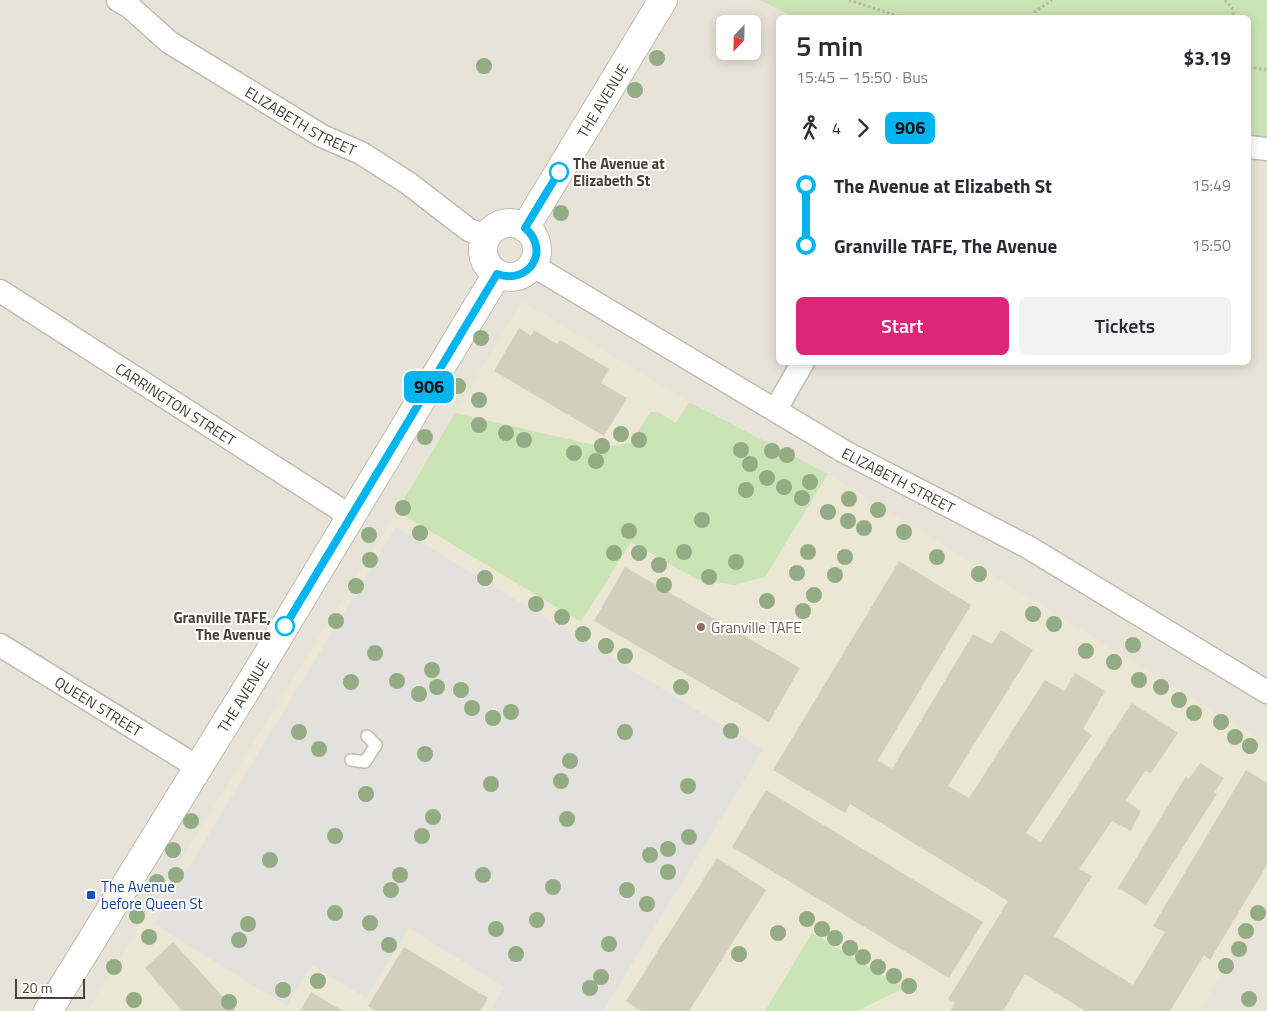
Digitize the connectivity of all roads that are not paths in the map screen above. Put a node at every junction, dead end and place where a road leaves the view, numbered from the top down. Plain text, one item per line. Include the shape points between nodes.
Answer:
1 (118, 0) edge
2 (663, 0) edge
3 (1251, 147) edge
4 (1267, 150) edge
5 (525, 228) junction
6 (487, 236) junction
7 (532, 265) junction
8 (497, 274) junction
9 (0, 291) edge
10 (801, 365) edge
11 (776, 409) junction
12 (352, 517) junction
13 (0, 645) edge
14 (1267, 692) edge
15 (367, 736) dead end
16 (351, 760) dead end
17 (199, 768) junction
18 (48, 1011) edge

1 - 6 street, ELIZABETH STREET via 169,42 322,136 361,153 408,183 470,230
2 - 5 street, THE AVENUE
3 - 4 street
5 - 6 street via 517,224 500,225
5 - 7 street via 537,248
6 - 8 street via 483,252 490,268
7 - 8 street via 513,276
7 - 11 street, ELIZABETH STREET
8 - 12 street, THE AVENUE
9 - 12 street, CARRINGTON STREET
10 - 11 street
11 - 14 street, ELIZABETH STREET via 845,452 1028,547
12 - 17 street, THE AVENUE
13 - 17 street, QUEEN STREET
15 - 16 lane via 376,745 365,762
17 - 18 street, THE AVENUE

